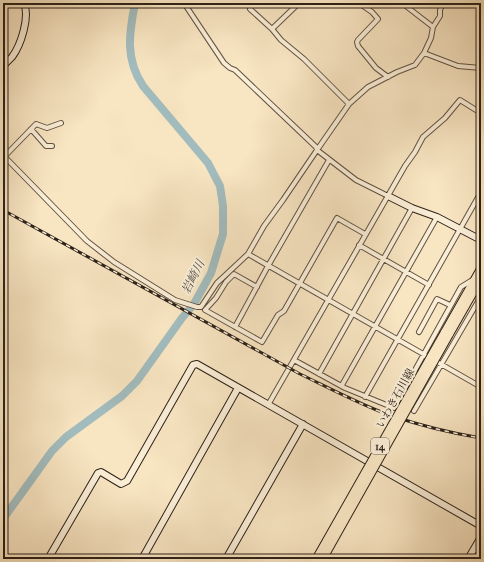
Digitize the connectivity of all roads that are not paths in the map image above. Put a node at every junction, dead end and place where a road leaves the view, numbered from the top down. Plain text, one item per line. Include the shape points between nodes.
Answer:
1 (24, 3) edge
2 (184, 3) edge
3 (299, 3) edge
4 (359, 3) edge
5 (402, 3) edge
6 (443, 3) edge
7 (250, 9) dead end
8 (433, 27) junction
9 (272, 29) junction
10 (424, 52) junction
11 (3, 66) edge
12 (481, 68) edge
13 (388, 77) junction
14 (349, 104) junction
15 (479, 110) edge
16 (61, 123) dead end
17 (31, 129) junction
18 (52, 146) dead end
19 (317, 150) junction
20 (4, 156) edge
21 (329, 160) junction
22 (481, 192) edge
23 (388, 196) junction
24 (412, 208) junction
25 (437, 217) junction
26 (460, 229) junction
27 (365, 234) junction
28 (481, 240) edge
29 (359, 245) junction
30 (248, 254) junction
31 (383, 259) junction
32 (268, 266) junction
33 (481, 268) edge
34 (406, 272) junction
35 (479, 279) edge
36 (300, 284) junction
37 (429, 285) junction
38 (257, 287) junction
39 (328, 300) junction
40 (450, 305) junction
41 (352, 314) junction
42 (375, 326) junction
43 (235, 327) junction
44 (418, 332) dead end
45 (446, 334) junction
46 (398, 339) junction
47 (424, 354) junction
48 (294, 360) junction
49 (441, 363) junction
50 (319, 374) junction
51 (342, 385) junction
52 (481, 386) edge
53 (238, 388) junction
54 (366, 397) junction
55 (268, 405) junction
56 (414, 411) dead end
57 (303, 424) junction
58 (481, 526) edge
59 (481, 537) edge
60 (48, 559) edge
61 (142, 559) edge
62 (226, 559) edge
63 (316, 559) edge
64 (323, 559) edge
65 (468, 559) edge

1 - 11 street via 25,24 22,37 12,57
2 - 19 street via 224,63 235,70
3 - 9 street
4 - 13 street via 378,19 358,40 358,46 376,68
5 - 8 street
6 - 8 street via 440,16
7 - 9 street
8 - 10 street
9 - 14 street
10 - 12 street via 458,66
10 - 13 street via 415,65
13 - 14 street via 368,87
14 - 19 street
15 - 23 street via 460,100 445,118 423,137
16 - 17 street via 47,128 36,124
17 - 18 street via 46,146
17 - 20 street
19 - 21 street
19 - 30 street via 264,226
20 - 30 street via 100,253 175,300 201,307 217,283
21 - 23 street via 356,180
21 - 32 street
22 - 26 street
23 - 24 street
23 - 27 street
24 - 25 street
24 - 31 street
25 - 26 street
25 - 34 street
26 - 28 street
26 - 37 street
27 - 29 street
27 - 36 street via 337,218
29 - 31 street
29 - 39 street
30 - 32 street
31 - 34 street
31 - 41 street
32 - 36 street
32 - 38 street
33 - 35 main road, いわき石川線 / 14
34 - 37 street
34 - 42 street
35 - 40 street via 467,282 461,287
35 - 45 main road, いわき石川線 / 14
35 - 49 street via 480,298
36 - 39 street
36 - 43 street via 262,342
37 - 46 street
38 - 43 street
38 - 43 street via 234,274 205,310
39 - 41 street
39 - 48 street
40 - 44 street via 438,299
40 - 47 street
41 - 42 street
41 - 50 street
42 - 46 street
42 - 51 street
45 - 63 main road, いわき石川線 / 14, bridge
45 - 64 main road, いわき石川線 / 14, bridge
46 - 47 street
46 - 54 street
47 - 49 street
47 - 54 street via 394,408
48 - 50 street
48 - 55 street
49 - 52 street
49 - 56 street
50 - 51 street
51 - 54 street
53 - 55 street
53 - 60 street via 197,364 193,365 127,481 121,484 102,472 98,473
53 - 61 street
55 - 57 street
57 - 58 street
57 - 62 street
59 - 65 street

